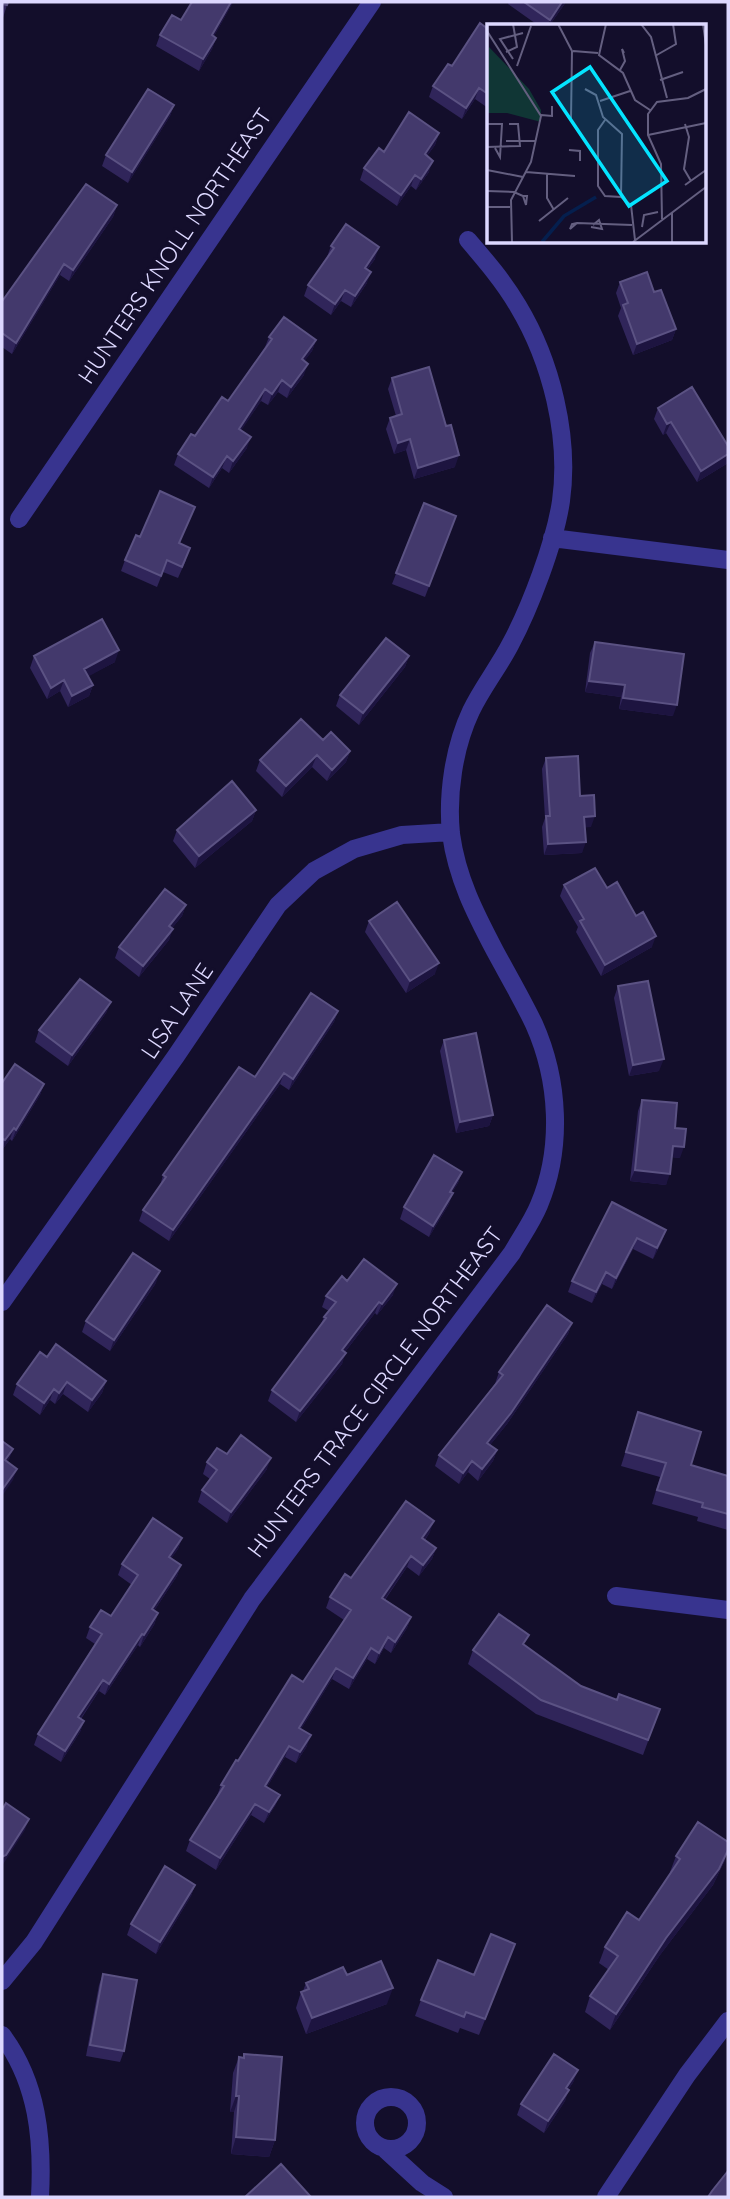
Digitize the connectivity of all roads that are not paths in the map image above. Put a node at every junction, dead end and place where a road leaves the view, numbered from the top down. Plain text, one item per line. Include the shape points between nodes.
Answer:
1 (372, 2) edge
2 (468, 240) dead end
3 (19, 519) dead end
4 (552, 538) junction
5 (728, 560) edge
6 (451, 832) junction
7 (2, 1302) edge
8 (616, 1596) dead end
9 (728, 1610) edge
10 (2, 1981) edge
11 (728, 2021) edge
12 (2, 2035) edge
13 (386, 2150) dead end
14 (40, 2197) edge
15 (444, 2197) edge
16 (606, 2197) edge

1 - 3 street, HUNTERS KNOLL NORTHEAST
2 - 4 street, HUNTERS TRACE CIRCLE NORTHEAST via 519,307 550,379 562,461 561,500
4 - 5 street
4 - 6 street, HUNTERS TRACE CIRCLE NORTHEAST via 520,625 463,732 452,779
6 - 7 street, LISA LANE via 402,835 354,849 314,872 278,905
6 - 10 street, HUNTERS TRACE CIRCLE NORTHEAST via 468,899 534,1025 550,1069 555,1138 539,1206 512,1253 252,1599 34,1942
8 - 9 street
11 - 16 street
12 - 14 street via 34,2099 42,2152
13 - 15 street

